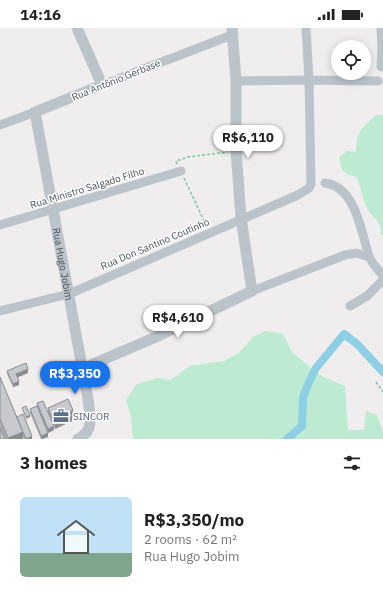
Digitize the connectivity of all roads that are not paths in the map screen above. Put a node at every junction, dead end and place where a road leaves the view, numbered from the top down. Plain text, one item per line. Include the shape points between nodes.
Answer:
1 (77, 28) edge
2 (306, 28) edge
3 (381, 28) edge
4 (232, 32) edge
5 (381, 66) dead end
6 (309, 80) junction
7 (236, 81) junction
8 (378, 81) dead end
9 (102, 85) junction
10 (35, 112) junction
11 (0, 126) edge
12 (181, 171) road end
13 (326, 183) dead end
14 (53, 210) junction
15 (241, 218) junction
16 (0, 226) edge
17 (369, 258) junction
18 (383, 276) edge
19 (383, 280) edge
20 (252, 291) junction
21 (69, 294) junction
22 (350, 306) dead end
23 (0, 311) edge
24 (82, 367) junction
25 (78, 439) edge

1 - 9 street
2 - 6 street
3 - 5 street
4 - 7 street
4 - 9 street, Rua Antônio Gerbase
6 - 7 street
6 - 8 street
6 - 15 street, Rua Don Santino Coutinho via 311,184 305,192
7 - 15 street via 236,150
9 - 10 street, Rua Antônio Gerbase
10 - 11 street, Rua Antônio Gerbase
10 - 14 street, Rua Hugo Jobim
12 - 14 street, Rua Ministro Salgado Filho
13 - 17 street via 339,187 345,193 358,220
14 - 16 street, Rua Ministro Salgado Filho
14 - 21 street, Rua Hugo Jobim
15 - 20 street
15 - 21 street, Rua Don Santino Coutinho
17 - 18 street
17 - 20 street via 356,253 345,255
19 - 22 street via 368,296
20 - 24 street via 156,337
21 - 23 street, Rua Don Santino Coutinho
21 - 24 street, Rua Hugo Jobim
24 - 25 street, Rua Hugo Jobim via 90,415 89,429

